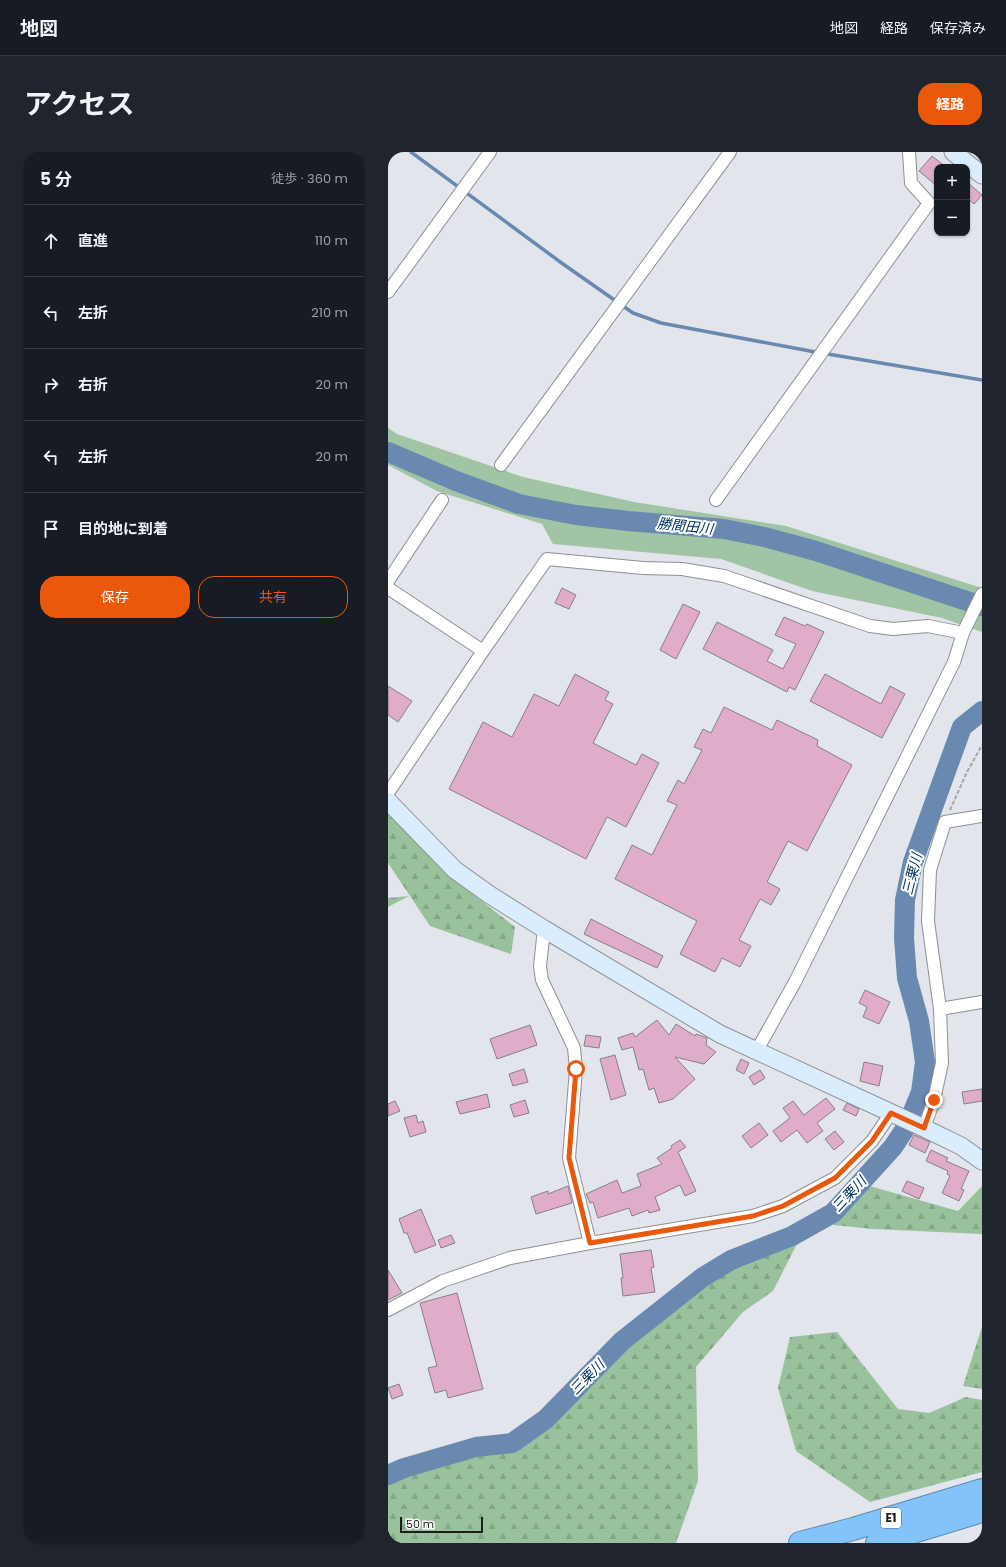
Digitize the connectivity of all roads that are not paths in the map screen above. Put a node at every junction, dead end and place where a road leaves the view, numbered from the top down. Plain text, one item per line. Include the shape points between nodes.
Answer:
1 (490, 152) edge
2 (730, 152) edge
3 (909, 152) edge
4 (953, 152) edge
5 (982, 175) edge
6 (388, 292) edge
7 (500, 465) dead end
8 (442, 500) dead end
9 (716, 500) dead end
10 (388, 581) edge
11 (388, 588) edge
12 (982, 594) edge
13 (965, 629) junction
14 (483, 651) junction
15 (388, 793) edge
16 (388, 801) edge
17 (982, 816) edge
18 (544, 929) junction
19 (982, 1002) edge
20 (940, 1009) junction
21 (757, 1050) junction
22 (891, 1113) junction
23 (924, 1128) junction
24 (982, 1161) edge
25 (590, 1243) junction
26 (388, 1310) edge
27 (982, 1490) edge
28 (982, 1511) edge
29 (800, 1543) edge
30 (877, 1543) edge

1 - 6 street
2 - 7 street
3 - 9 street via 911,183 929,203
4 - 5 street
8 - 10 street
11 - 14 street
12 - 13 street
13 - 14 street via 928,626 893,629 870,626 724,576 682,569 547,559
13 - 21 street via 954,662 795,982
14 - 15 street
16 - 18 street via 455,870
17 - 20 street via 945,822 930,870 928,921
18 - 21 street via 720,1034
18 - 25 street via 540,966 542,980 574,1048 576,1069 569,1158
19 - 20 street
20 - 23 street via 942,1063 934,1100
21 - 22 street
22 - 23 street
22 - 25 street via 872,1141 835,1178 783,1206 753,1216
23 - 24 street via 961,1146
25 - 26 street via 510,1258 443,1281
27 - 29 highway, E1
28 - 30 highway, E1

